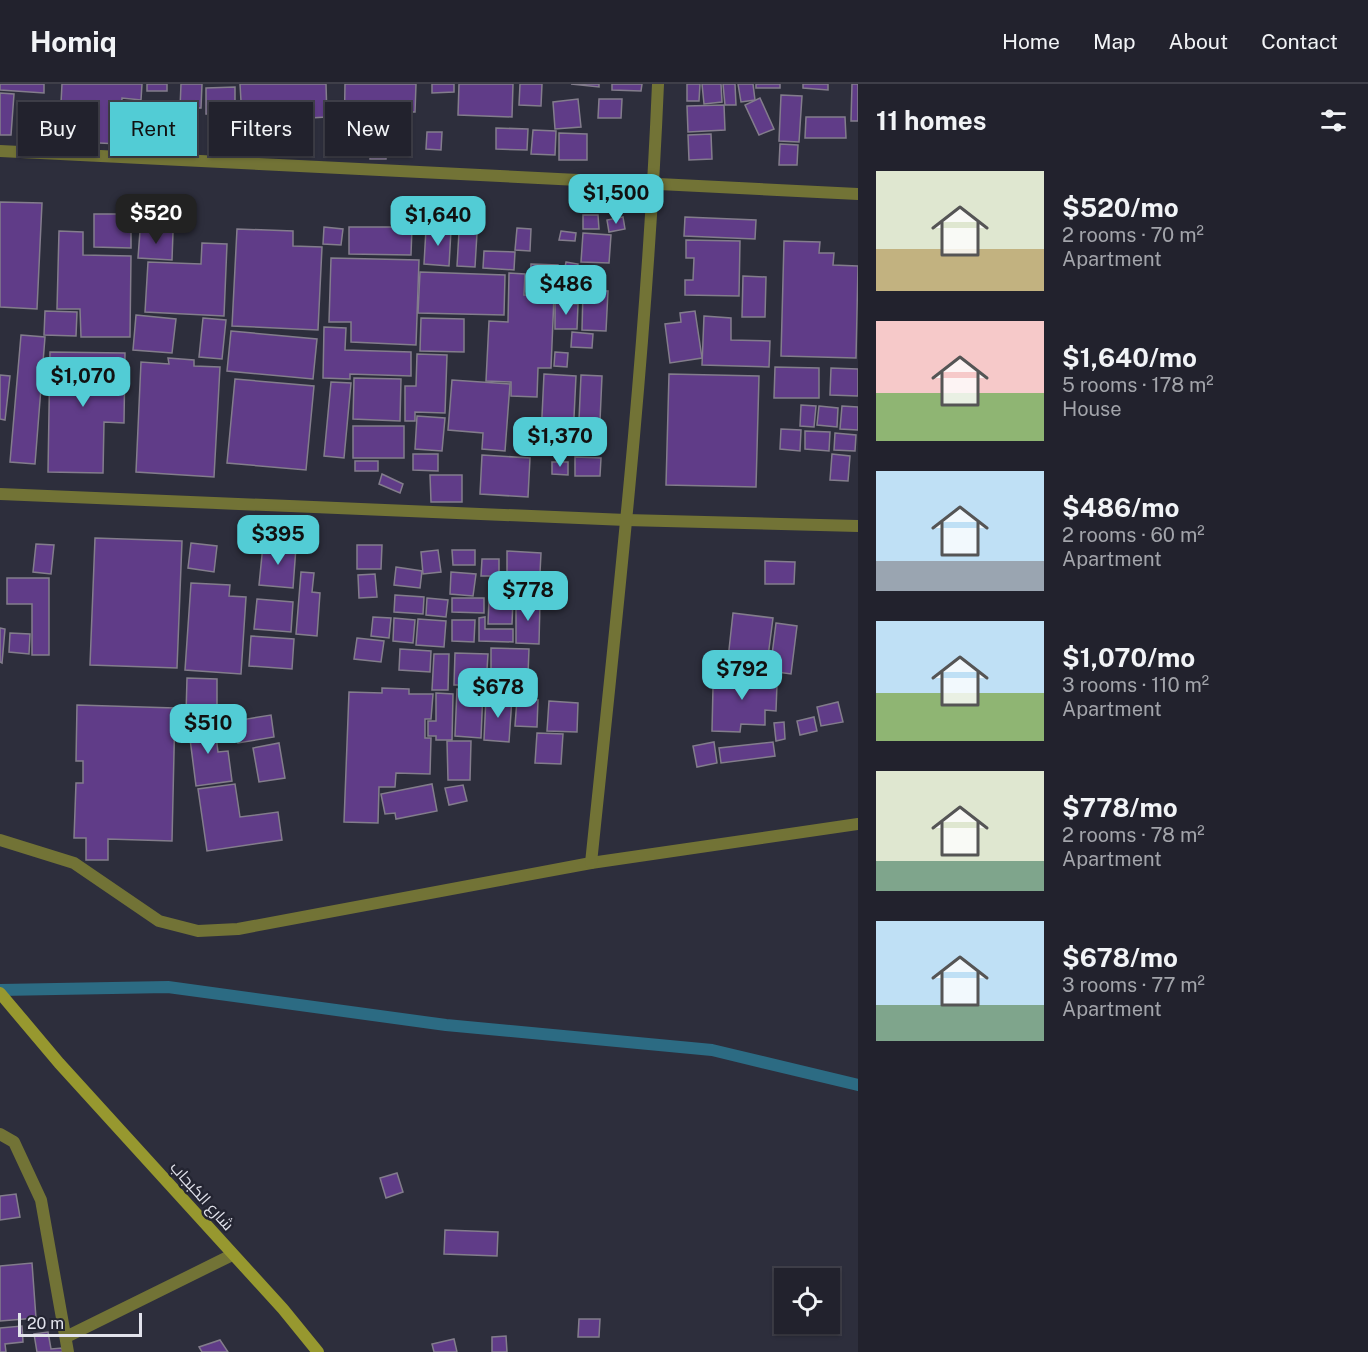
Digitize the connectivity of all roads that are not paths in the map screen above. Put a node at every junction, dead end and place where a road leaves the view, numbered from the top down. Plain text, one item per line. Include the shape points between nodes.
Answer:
1 (658, 84) edge
2 (0, 151) edge
3 (653, 183) junction
4 (858, 194) edge
5 (0, 495) edge
6 (626, 520) junction
7 (858, 526) edge
8 (858, 824) edge
9 (0, 840) edge
10 (591, 863) junction
11 (0, 993) edge
12 (0, 1134) edge
13 (232, 1255) junction
14 (66, 1337) junction
15 (68, 1352) edge
16 (318, 1352) edge

1 - 3 street
2 - 3 street
3 - 4 street
3 - 6 street
5 - 6 street
6 - 7 street
6 - 10 street
8 - 10 street
9 - 10 street via 74,863 159,921 198,931 238,929
11 - 13 main road, شارع الكبجاب
12 - 14 street via 14,1142 41,1200
13 - 14 street
13 - 16 main road, شارع الكبجاب
14 - 15 street

